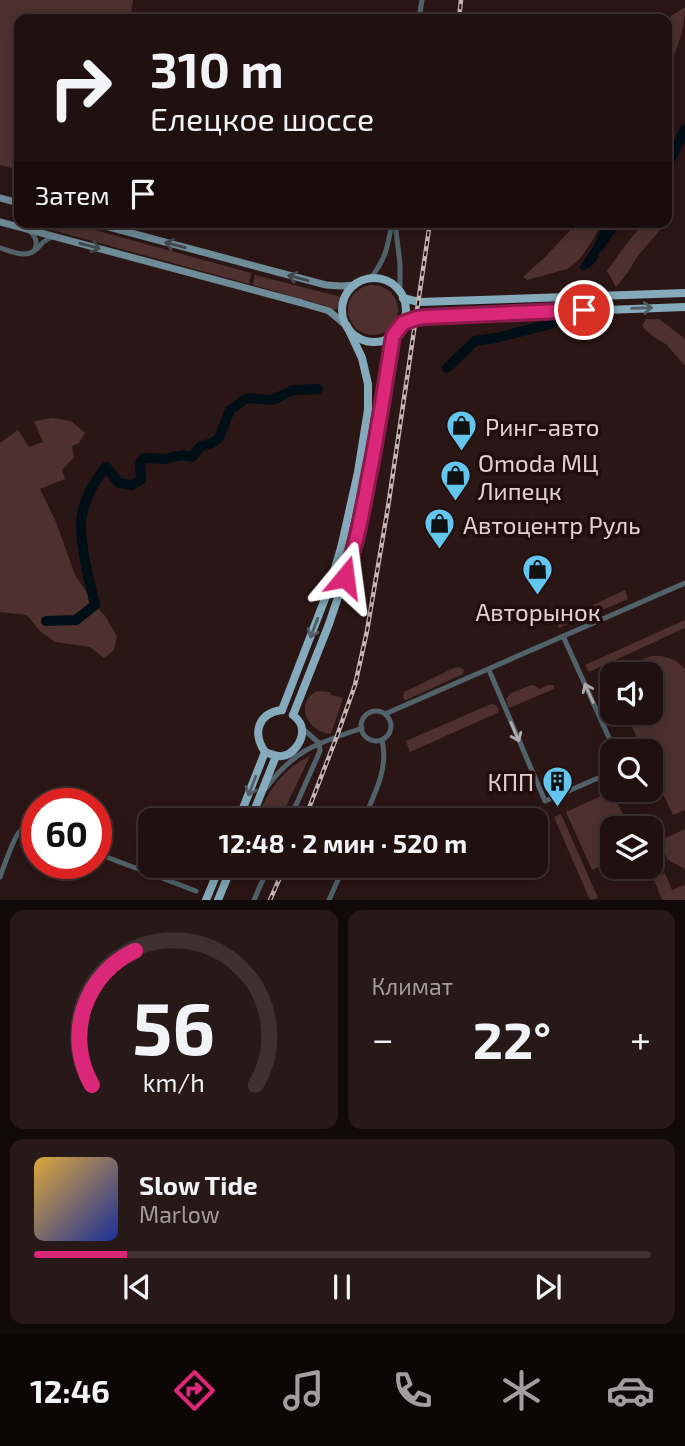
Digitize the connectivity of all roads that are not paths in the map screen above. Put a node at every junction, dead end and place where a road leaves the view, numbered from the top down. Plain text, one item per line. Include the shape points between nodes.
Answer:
1 (24, 228) edge
2 (112, 228) edge
3 (392, 228) edge
4 (394, 228) edge
5 (28, 229) junction
6 (55, 237) junction
7 (0, 248) edge
8 (34, 252) junction
9 (370, 279) junction
10 (355, 285) junction
11 (685, 293) edge
12 (402, 294) junction
13 (685, 307) edge
14 (403, 323) junction
15 (347, 326) junction
16 (393, 336) junction
17 (685, 583) edge
18 (563, 636) junction
19 (489, 670) junction
20 (282, 710) junction
21 (386, 714) junction
22 (293, 715) junction
23 (362, 727) junction
24 (303, 729) junction
25 (610, 739) edge
26 (382, 740) junction
27 (319, 743) junction
28 (265, 752) junction
29 (301, 752) junction
30 (288, 755) junction
31 (276, 756) junction
32 (600, 777) edge
33 (260, 796) junction
34 (244, 808) edge
35 (255, 808) edge
36 (295, 808) edge
37 (368, 808) edge
38 (21, 829) edge
39 (112, 859) edge
40 (0, 877) edge
41 (215, 878) edge
42 (227, 878) edge
43 (264, 878) edge
44 (339, 878) edge
45 (196, 891) dead end
46 (206, 900) edge
47 (218, 900) edge
48 (254, 900) edge
49 (330, 900) edge

1 - 5 main road
10 -> 2 main road via 326,285
3 - 9 street via 383,261
4 - 12 street
5 - 6 main road
5 - 8 street via 37,243
6 - 8 street via 42,241
6 -> 15 main road via 330,311
7 - 8 street
9 - 10 main road
9 - 12 main road via 384,280
10 - 15 main road via 343,303
11 - 12 main road via 419,302
12 - 14 main road
14 -> 13 main road via 437,316
14 - 16 main road
15 - 16 main road via 369,341
15 -> 20 main road via 368,384 358,472 328,591
16 - 22 main road via 352,556
17 - 18 street
18 - 19 street
25 -> 18 street
19 - 21 street
19 -> 32 street via 545,801
20 - 22 main road
20 - 28 main road via 270,713 259,725 258,740
21 - 23 street via 367,714
21 - 26 street via 391,729
22 - 24 main road
23 - 26 street via 371,740
23 - 27 street
24 - 27 street
24 - 30 main road via 298,745
26 - 37 street via 384,764
27 - 29 street
27 - 36 street via 320,751
28 - 31 main road
28 -> 34 main road
29 - 30 street
29 - 33 street
30 - 31 main road
31 - 33 main road
33 - 35 main road
38 - 40 street
39 - 45 street
41 - 46 main road
42 - 47 main road
43 - 48 street
44 - 49 street

